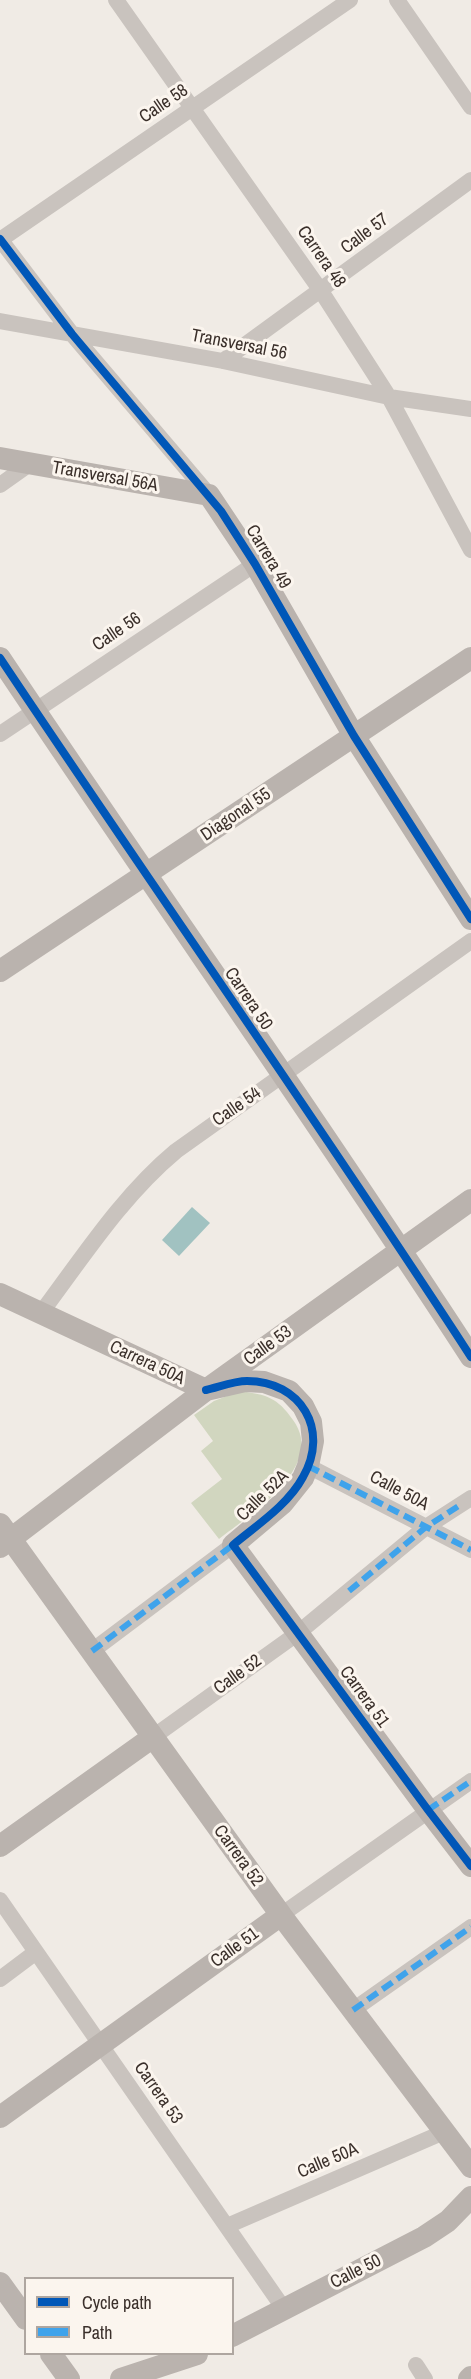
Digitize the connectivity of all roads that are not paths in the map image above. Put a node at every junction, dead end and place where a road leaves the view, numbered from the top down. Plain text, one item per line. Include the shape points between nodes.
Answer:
1 (116, 0) edge
2 (350, 0) edge
3 (397, 0) edge
4 (471, 107) edge
5 (192, 108) junction
6 (471, 180) edge
7 (0, 239) edge
8 (321, 291) junction
9 (0, 321) edge
10 (72, 334) junction
11 (224, 361) junction
12 (389, 397) junction
13 (471, 409) edge
14 (0, 458) edge
15 (31, 464) junction
16 (0, 484) edge
17 (209, 495) junction
18 (471, 550) edge
19 (255, 564) junction
20 (0, 658) edge
21 (471, 658) edge
22 (35, 710) junction
23 (0, 734) edge
24 (354, 736) junction
25 (145, 875) junction
26 (471, 919) edge
27 (471, 941) edge
28 (0, 971) edge
29 (282, 1076) junction
30 (471, 1200) edge
31 (402, 1250) junction
32 (0, 1294) edge
33 (41, 1313) junction
34 (471, 1357) edge
35 (206, 1390) junction
36 (308, 1466) junction
37 (465, 1501) edge
38 (426, 1527) junction
39 (4, 1537) edge
40 (234, 1545) junction
41 (471, 1550) edge
42 (298, 1633) junction
43 (92, 1651) junction
44 (153, 1737) junction
45 (471, 1781) edge
46 (428, 1810) junction
47 (0, 1846) edge
48 (471, 1866) edge
49 (0, 1900) edge
50 (281, 1916) junction
51 (471, 1927) edge
52 (36, 1953) junction
53 (0, 1979) edge
54 (353, 2010) junction
55 (101, 2045) junction
56 (0, 2118) edge
57 (444, 2132) junction
58 (471, 2167) edge
59 (471, 2197) edge
60 (227, 2226) junction
61 (0, 2283) edge
62 (284, 2309) junction
63 (24, 2316) edge
64 (234, 2335) edge
65 (52, 2355) edge
66 (182, 2367) edge
67 (69, 2379) edge
68 (122, 2379) edge

1 - 5 street, Carrera 48
2 - 5 street, Calle 58
3 - 4 street
5 - 7 street, Calle 58
5 - 8 street, Carrera 48
6 - 8 street, Calle 57
7 - 10 street, Carrera 49
8 - 11 street, Calle 57
8 - 12 street, Carrera 48
9 - 10 street, Transversal 56
10 - 11 street, Transversal 56
10 - 17 street, Carrera 49
11 - 12 street, Transversal 56
12 - 13 street, Transversal 56
12 - 18 street, Carrera 48
14 - 15 street, Transversal 56A
15 - 16 street
15 - 17 street, Transversal 56A
17 - 19 street, Carrera 49
19 - 22 street, Calle 56
19 - 24 street, Carrera 49
20 - 22 street, Carrera 50
21 - 24 street, Diagonal 55
22 - 23 street, Calle 56
22 - 25 street, Carrera 50
24 - 25 street, Diagonal 55
24 - 26 street, Carrera 49
25 - 28 street, Diagonal 55
25 - 29 street, Carrera 50
27 - 29 street, Calle 54
29 - 31 street, Carrera 50
29 - 33 street, Calle 54 via 154,1170
30 - 31 street, Calle 53
31 - 34 street, Carrera 50
31 - 35 street, Calle 53
32 - 33 street, Carrera 50A
33 - 35 street, Carrera 50A
35 - 36 street, Carrera 50A via 244,1381 264,1382 290,1392 311,1422 313,1441
35 - 39 street, Calle 53
36 - 38 street, Calle 50A
36 - 40 street, Calle 52A via 283,1503
37 - 38 street, Calle 52
38 - 41 street, Calle 50A
38 - 42 street, Calle 52
39 - 43 street, Carrera 52
40 - 42 street, Carrera 51
40 - 43 street, Calle 52A
42 - 44 street, Calle 52
42 - 46 street, Carrera 51
43 - 44 street, Carrera 52
44 - 47 street, Calle 52
44 - 50 street, Carrera 52
45 - 46 street, Calle 51
46 - 48 street, Carrera 51
46 - 50 street, Calle 51
49 - 52 street, Carrera 53
50 - 54 street, Carrera 52
50 - 55 street, Calle 51
51 - 54 street
52 - 53 street
52 - 55 street, Carrera 53
54 - 57 street, Carrera 52
55 - 56 street, Calle 51
55 - 60 street, Carrera 53
57 - 58 street, Carrera 52
57 - 60 street, Calle 50A
59 - 62 street, Calle 50 via 448,2221 424,2237
60 - 62 street, Carrera 53
61 - 63 street
62 - 64 street, Calle 50
65 - 67 street
66 - 68 street

